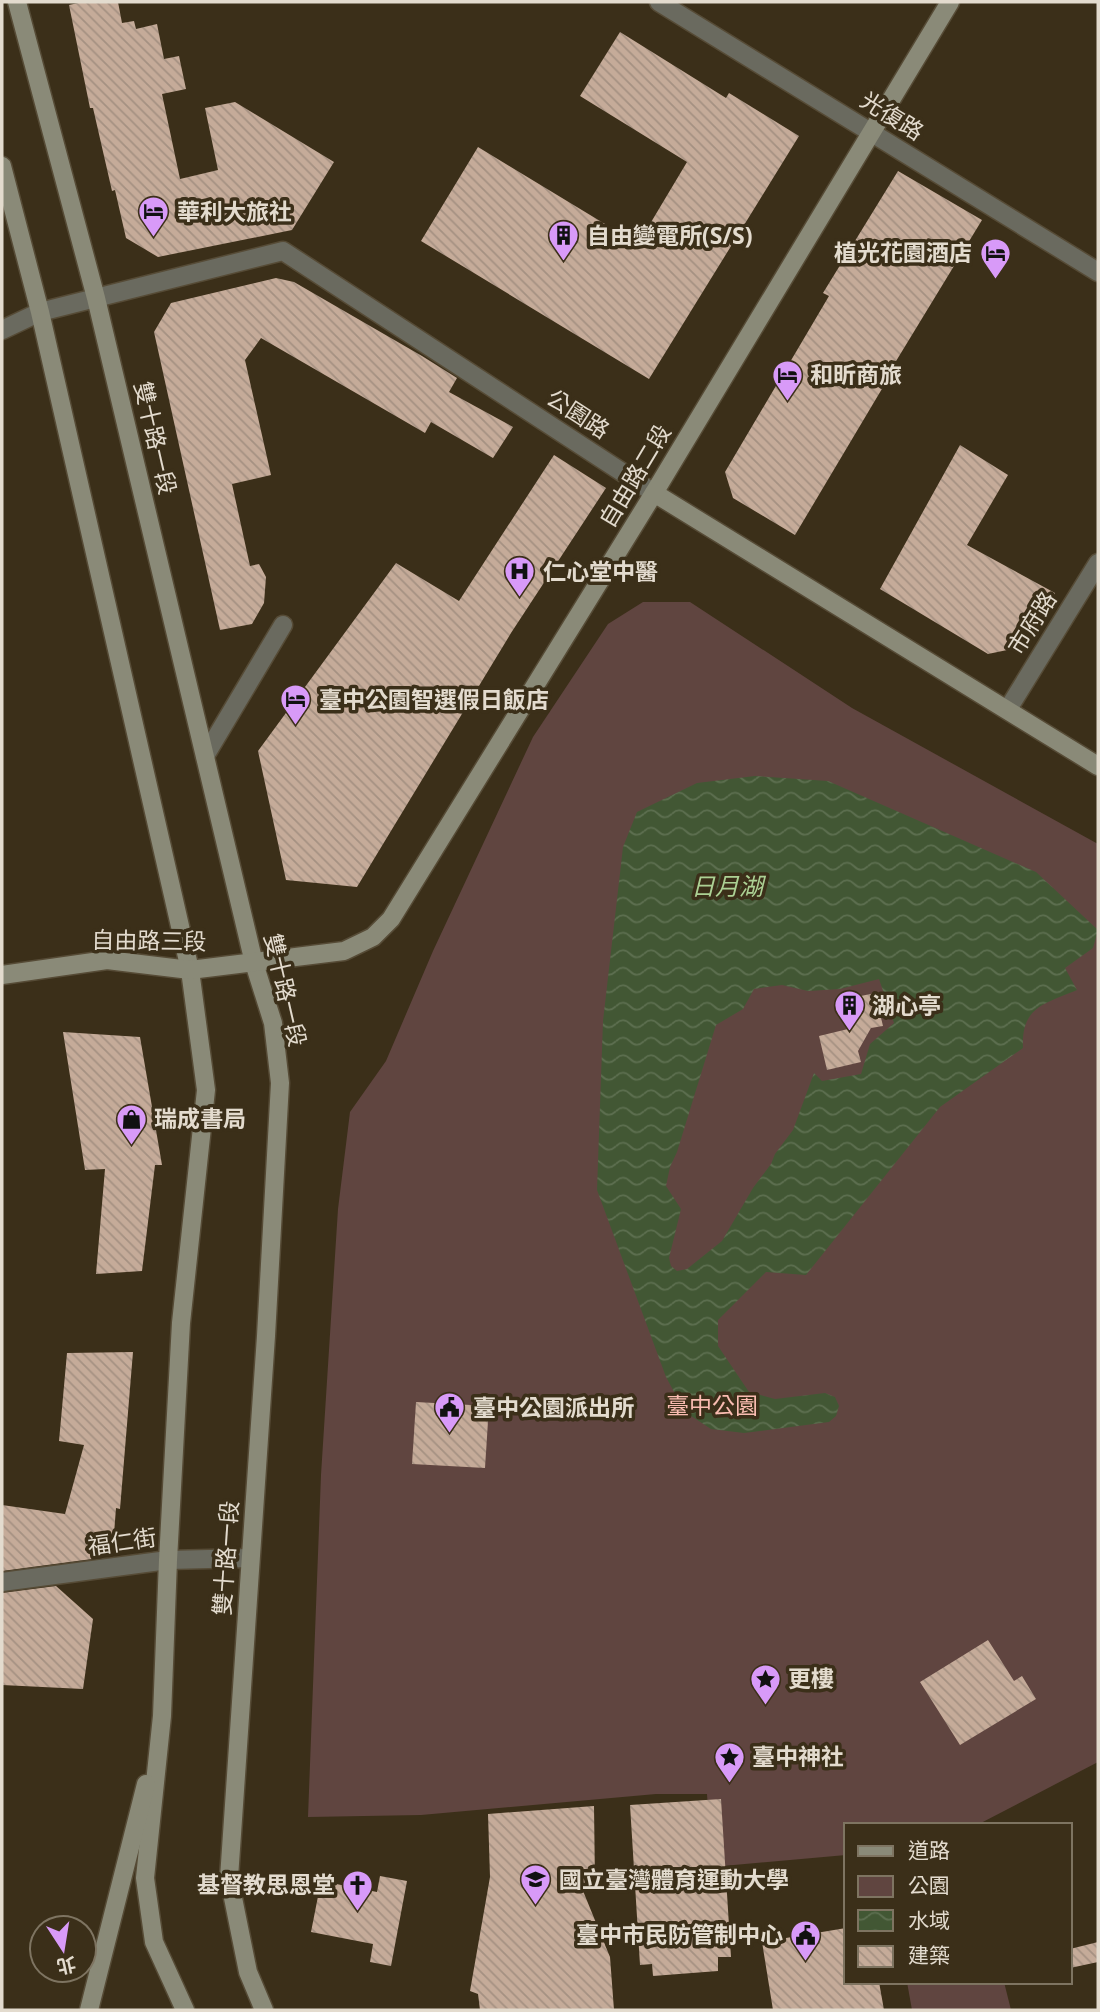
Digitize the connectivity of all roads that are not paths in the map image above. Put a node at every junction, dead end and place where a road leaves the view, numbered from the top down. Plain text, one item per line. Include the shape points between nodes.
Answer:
1 (18, 2) edge
2 (659, 2) edge
3 (950, 2) edge
4 (871, 132) junction
5 (2, 166) edge
6 (1098, 272) edge
7 (96, 298) junction
8 (40, 312) junction
9 (2, 330) edge
10 (654, 493) junction
11 (1098, 563) edge
12 (283, 625) dead end
13 (1008, 709) junction
14 (205, 756) junction
15 (1098, 766) edge
16 (254, 963) junction
17 (190, 970) junction
18 (2, 975) edge
19 (250, 1558) junction
20 (168, 1560) junction
21 (2, 1582) edge
22 (162, 1716) junction
23 (89, 2010) edge
24 (185, 2010) edge
25 (264, 2010) edge

1 - 7 main road, 雙十路一段
2 - 4 street, 光復路
3 - 4 main road, 自由路二段
4 - 6 street, 光復路
4 - 10 main road, 自由路二段
5 - 8 main road
7 - 8 street, 公園路
7 - 10 street, 公園路 via 284,251
7 - 14 main road, 雙十路一段
8 - 9 street, 公園路
8 - 17 main road
10 - 13 main road, 公園路
10 - 16 main road, 自由路二段 via 382,930 344,951
11 - 13 street, 市府路
12 - 14 street
13 - 15 main road, 公園路
14 - 16 main road, 雙十路一段
16 - 17 main road, 自由路三段
16 - 19 main road, 雙十路一段 via 273,1023 280,1083
17 - 18 main road, 自由路三段 via 107,960
17 - 20 main road via 206,1090 181,1323
19 - 20 street, 福仁街
19 - 25 main road, 雙十路一段 via 229,1878 248,1972
20 - 21 street, 福仁街
20 - 22 main road
22 - 23 main road
22 - 24 main road via 145,1878 154,1942

